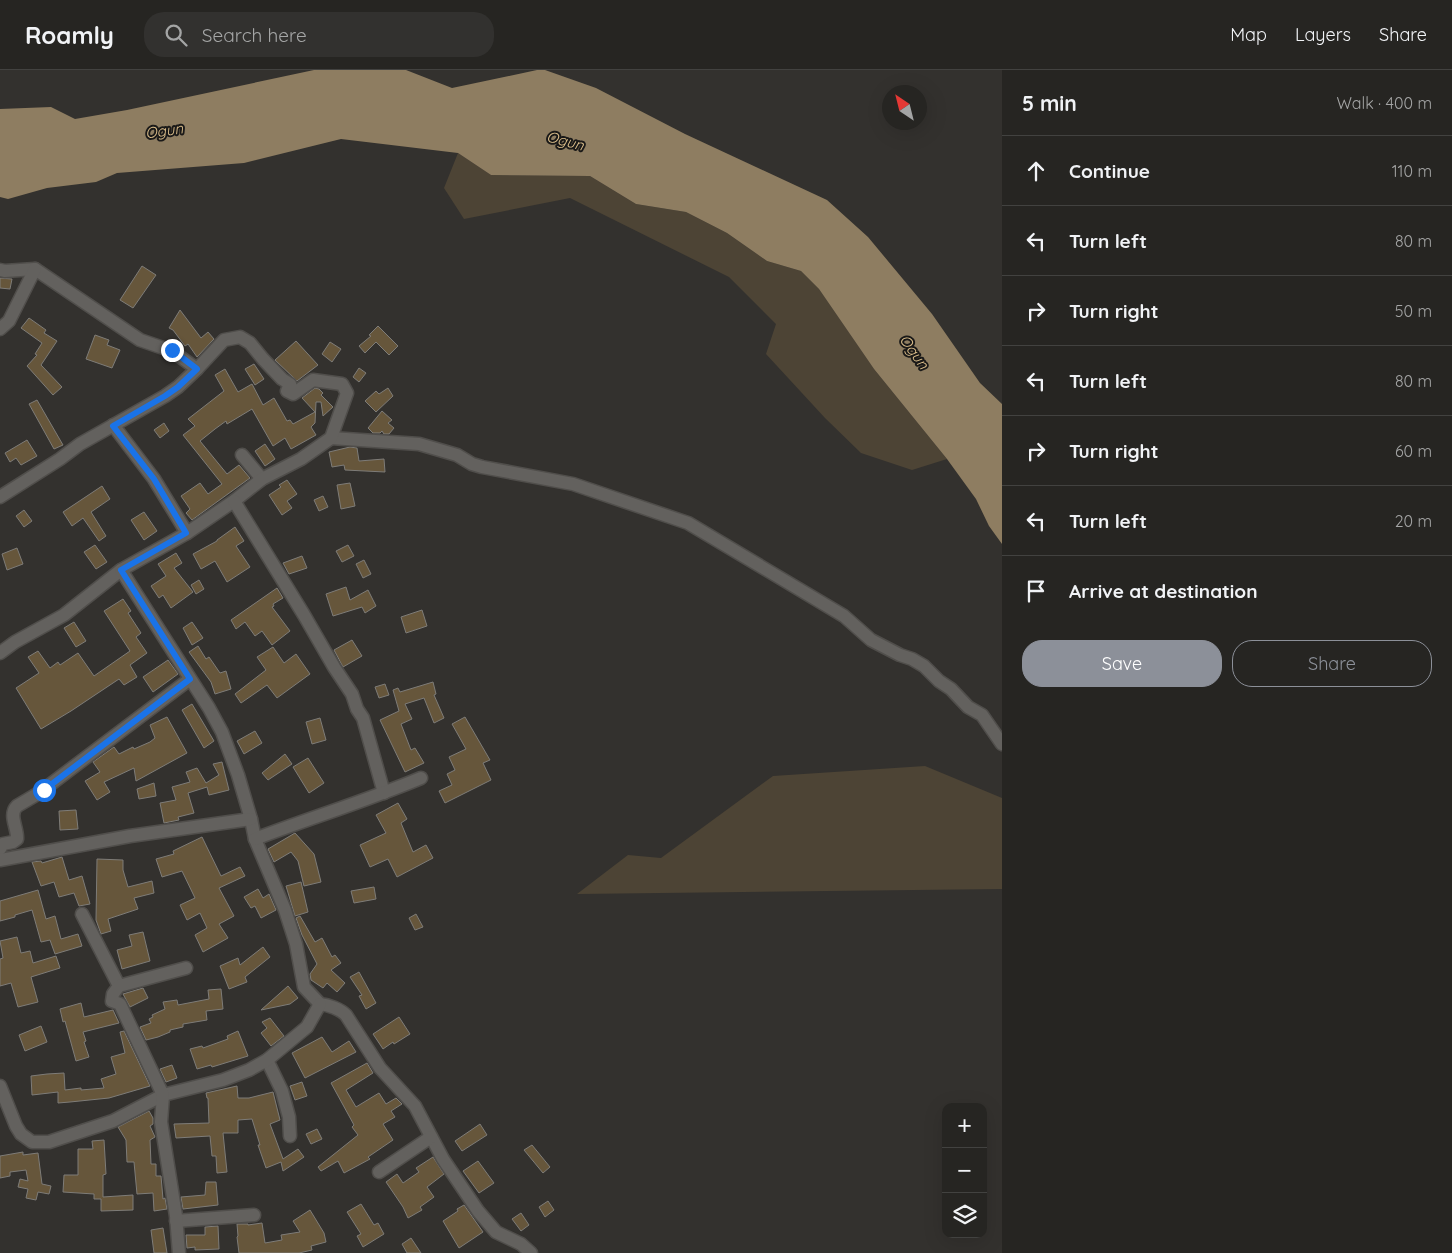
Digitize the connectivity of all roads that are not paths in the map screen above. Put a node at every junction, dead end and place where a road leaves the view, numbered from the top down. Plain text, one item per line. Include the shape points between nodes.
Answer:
1 (35, 269) junction
2 (0, 270) edge
3 (0, 329) edge
4 (197, 369) junction
5 (113, 426) junction
6 (331, 438) junction
7 (242, 455) dead end
8 (262, 479) junction
9 (0, 496) edge
10 (234, 501) junction
11 (186, 533) junction
12 (121, 570) junction
13 (0, 653) edge
14 (190, 679) junction
15 (1002, 744) edge
16 (420, 778) dead end
17 (384, 793) junction
18 (251, 819) junction
19 (255, 839) junction
20 (0, 849) edge
21 (0, 860) edge
22 (82, 914) dead end
23 (186, 968) dead end
24 (118, 986) junction
25 (320, 1004) junction
26 (267, 1060) junction
27 (0, 1086) edge
28 (163, 1095) junction
29 (290, 1136) dead end
30 (432, 1137) junction
31 (379, 1172) dead end
32 (254, 1215) dead end
33 (176, 1220) junction
34 (179, 1253) edge
35 (531, 1253) edge

1 - 2 street
1 - 3 street via 9,321
1 - 4 street via 140,340 172,350
4 - 5 street via 165,396
4 - 6 street via 224,340 240,337 290,384 287,391 293,394 313,380 342,384 347,393
5 - 9 street
5 - 11 street via 154,479
6 - 8 street
6 - 15 street via 419,444 457,455 482,467 572,484 688,523 844,616 872,640 924,666 968,707 982,715
7 - 8 street
8 - 10 street
10 - 11 street
10 - 17 street via 352,694 363,718
11 - 12 street
12 - 13 street via 64,615
12 - 14 street
14 - 18 street via 222,732
14 - 20 street via 39,793 17,806 13,814 17,839 3,844
16 - 17 street
17 - 19 street
18 - 19 street
18 - 21 street via 130,836
19 - 25 street via 285,910 304,987
22 - 24 street
23 - 24 street
24 - 28 street via 112,1001 120,1004
25 - 26 street via 307,1027
25 - 30 street via 341,1010 346,1015 380,1068 415,1106
26 - 28 street via 224,1080
26 - 29 street via 282,1091
27 - 28 street via 20,1134 32,1142 49,1142 113,1121
28 - 33 street via 161,1122
30 - 31 street
30 - 35 street via 443,1160 496,1232 521,1244
32 - 33 street
33 - 34 street

